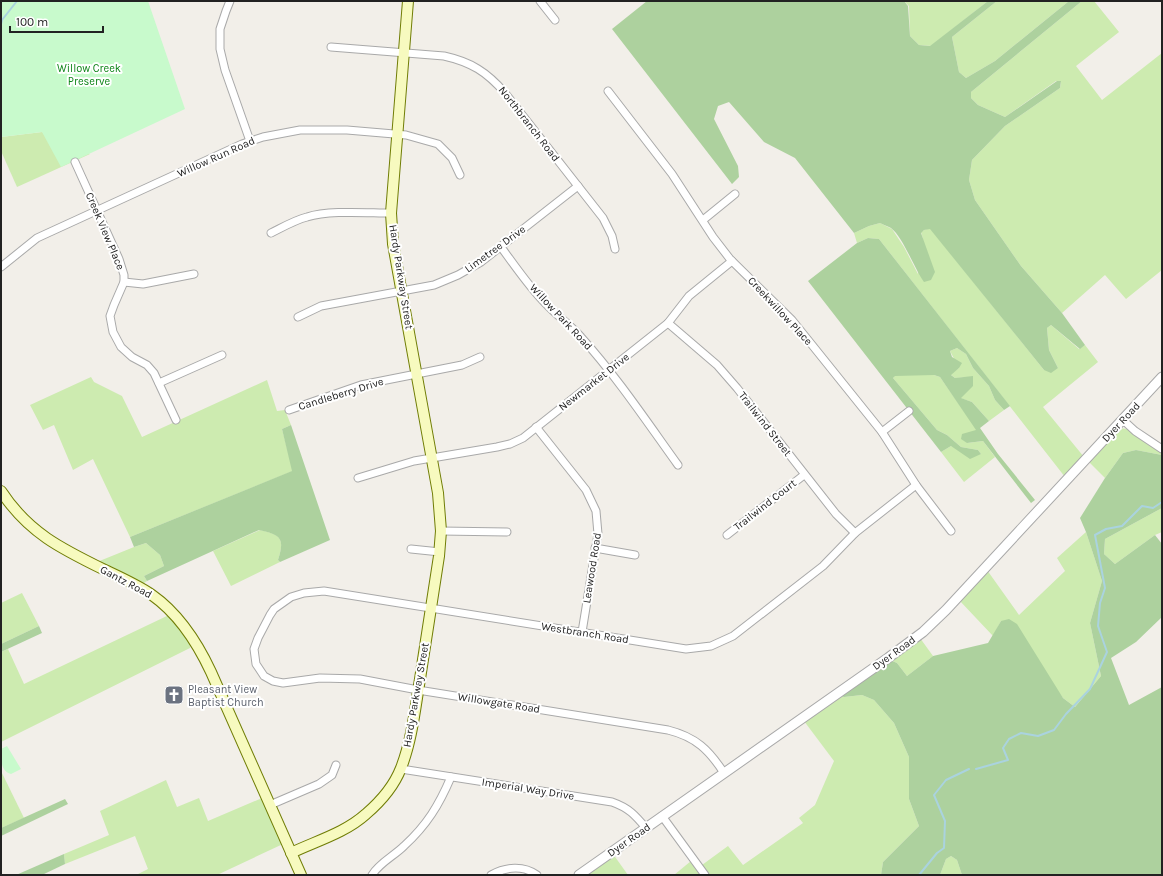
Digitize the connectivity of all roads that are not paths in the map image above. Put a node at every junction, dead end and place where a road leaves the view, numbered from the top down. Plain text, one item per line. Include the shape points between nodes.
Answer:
1 (230, 1) edge
2 (408, 1) edge
3 (540, 1) edge
4 (554, 20) dead end
5 (331, 47) dead end
6 (404, 53) junction
7 (608, 91) dead end
8 (397, 134) junction
9 (250, 141) junction
10 (75, 162) dead end
11 (460, 175) dead end
12 (578, 186) junction
13 (735, 194) dead end
14 (97, 211) junction
15 (391, 213) junction
16 (703, 220) junction
17 (271, 233) dead end
18 (501, 247) junction
19 (614, 249) dead end
20 (732, 262) junction
21 (1, 267) edge
22 (194, 274) dead end
23 (124, 282) junction
24 (402, 291) junction
25 (298, 317) dead end
26 (668, 322) junction
27 (222, 355) dead end
28 (480, 357) dead end
29 (608, 370) junction
30 (417, 374) junction
31 (1162, 377) edge
32 (159, 383) junction
33 (288, 410) dead end
34 (909, 411) dead end
35 (176, 420) dead end
36 (1123, 420) junction
37 (536, 427) junction
38 (882, 432) junction
39 (1162, 449) edge
40 (432, 458) junction
41 (678, 465) dead end
42 (804, 475) junction
43 (358, 478) dead end
44 (916, 485) junction
45 (1, 491) edge
46 (441, 531) junction
47 (951, 531) dead end
48 (507, 532) dead end
49 (855, 533) junction
50 (727, 535) dead end
51 (596, 548) junction
52 (411, 549) dead end
53 (440, 552) junction
54 (635, 555) dead end
55 (431, 608) junction
56 (582, 632) junction
57 (260, 672) joint
58 (418, 690) junction
59 (336, 765) dead end
60 (401, 769) junction
61 (724, 773) junction
62 (451, 777) junction
63 (270, 805) junction
64 (662, 816) junction
65 (646, 828) junction
66 (291, 853) junction
67 (301, 875) edge
68 (372, 875) edge
69 (491, 875) edge
70 (537, 875) edge
71 (579, 875) edge
72 (705, 875) edge

1 - 9 street via 220,29 221,54
2 - 6 main road, Hardy Parkway Street
3 - 4 street
5 - 6 street, Northbranch Road
6 - 8 main road, Hardy Parkway Street
6 - 12 street, Northbranch Road via 457,59 484,72 496,82
7 - 16 street, Creekwillow Place via 672,174
8 - 9 street, Willow Run Road via 311,129
8 - 11 street, Willow Run Road via 406,134 438,144 452,158
8 - 15 main road, Hardy Parkway Street
9 - 14 street, Willow Run Road
10 - 14 street, Creek View Place
12 - 18 street, Limetree Drive
12 - 19 street, Northbranch Road via 603,218 612,236
13 - 16 street
14 - 21 street, Willow Run Road via 37,238
14 - 23 street, Creek View Place via 119,259
15 - 17 street via 309,216
15 - 24 main road, Hardy Parkway Street via 393,244
16 - 20 street, Creekwillow Place
18 - 24 street, Limetree Drive via 470,270 453,278 434,285
18 - 29 street, Willow Park Road via 546,304 572,327
20 - 26 street, Newmarket Drive via 689,296
20 - 38 street, Creekwillow Place via 792,320
22 - 23 street via 143,284
23 - 32 street, Creek View Place via 110,316 113,332 121,347 146,365
24 - 25 street, Limetree Drive via 321,306
24 - 30 main road, Hardy Parkway Street
26 - 29 street, Newmarket Drive
26 - 42 street, Trailwind Street via 716,365 737,388
27 - 32 street
28 - 30 street, Candleberry Drive via 462,364
29 - 37 street, Newmarket Drive
29 - 41 street, Willow Park Road
30 - 33 street, Candleberry Drive via 361,385
30 - 40 main road, Hardy Parkway Street
31 - 36 street, Dyer Road
32 - 35 street, Creek View Place
34 - 38 street
36 - 39 street
36 - 61 street, Dyer Road via 924,632
37 - 40 street, Newmarket Drive via 523,438 510,444
37 - 51 street, Leawood Road via 592,500 598,522
38 - 44 street, Creekwillow Place
40 - 43 street, Newmarket Drive
40 - 46 main road, Hardy Parkway Street
42 - 49 street, Trailwind Street
42 - 50 street, Trailwind Court
44 - 47 street, Creekwillow Place
44 - 49 street, Westbranch Road
45 - 63 main road, Gantz Road via 24,521 44,537 63,550 144,590 161,602 181,623 199,648 211,672
46 - 48 street
46 - 53 main road, Hardy Parkway Street
49 - 56 street, Westbranch Road via 823,566 733,636 718,644 686,649
51 - 54 street
51 - 56 street, Leawood Road
52 - 53 street
53 - 55 main road, Hardy Parkway Street
55 - 56 street, Westbranch Road
55 - 57 street, Westbranch Road via 324,590 304,592 291,597 274,609 266,620 254,649
55 - 58 main road, Hardy Parkway Street
57 - 58 street, Willowgate Road via 268,679 278,682 320,678 360,679
58 - 60 main road, Hardy Parkway Street
58 - 61 street, Willowgate Road via 675,732 695,740 705,748
59 - 63 street via 332,775 318,784
60 - 62 street, Imperial Way Drive
60 - 66 main road, Hardy Parkway Street via 383,797 357,822
61 - 64 street, Dyer Road
62 - 65 street, Imperial Way Drive via 612,802 628,809
62 - 68 street via 433,814 417,833
63 - 66 main road, Gantz Road
64 - 65 street, Dyer Road
64 - 72 street
65 - 71 street, Dyer Road
66 - 67 main road, Gantz Road
69 - 70 street via 512,868

